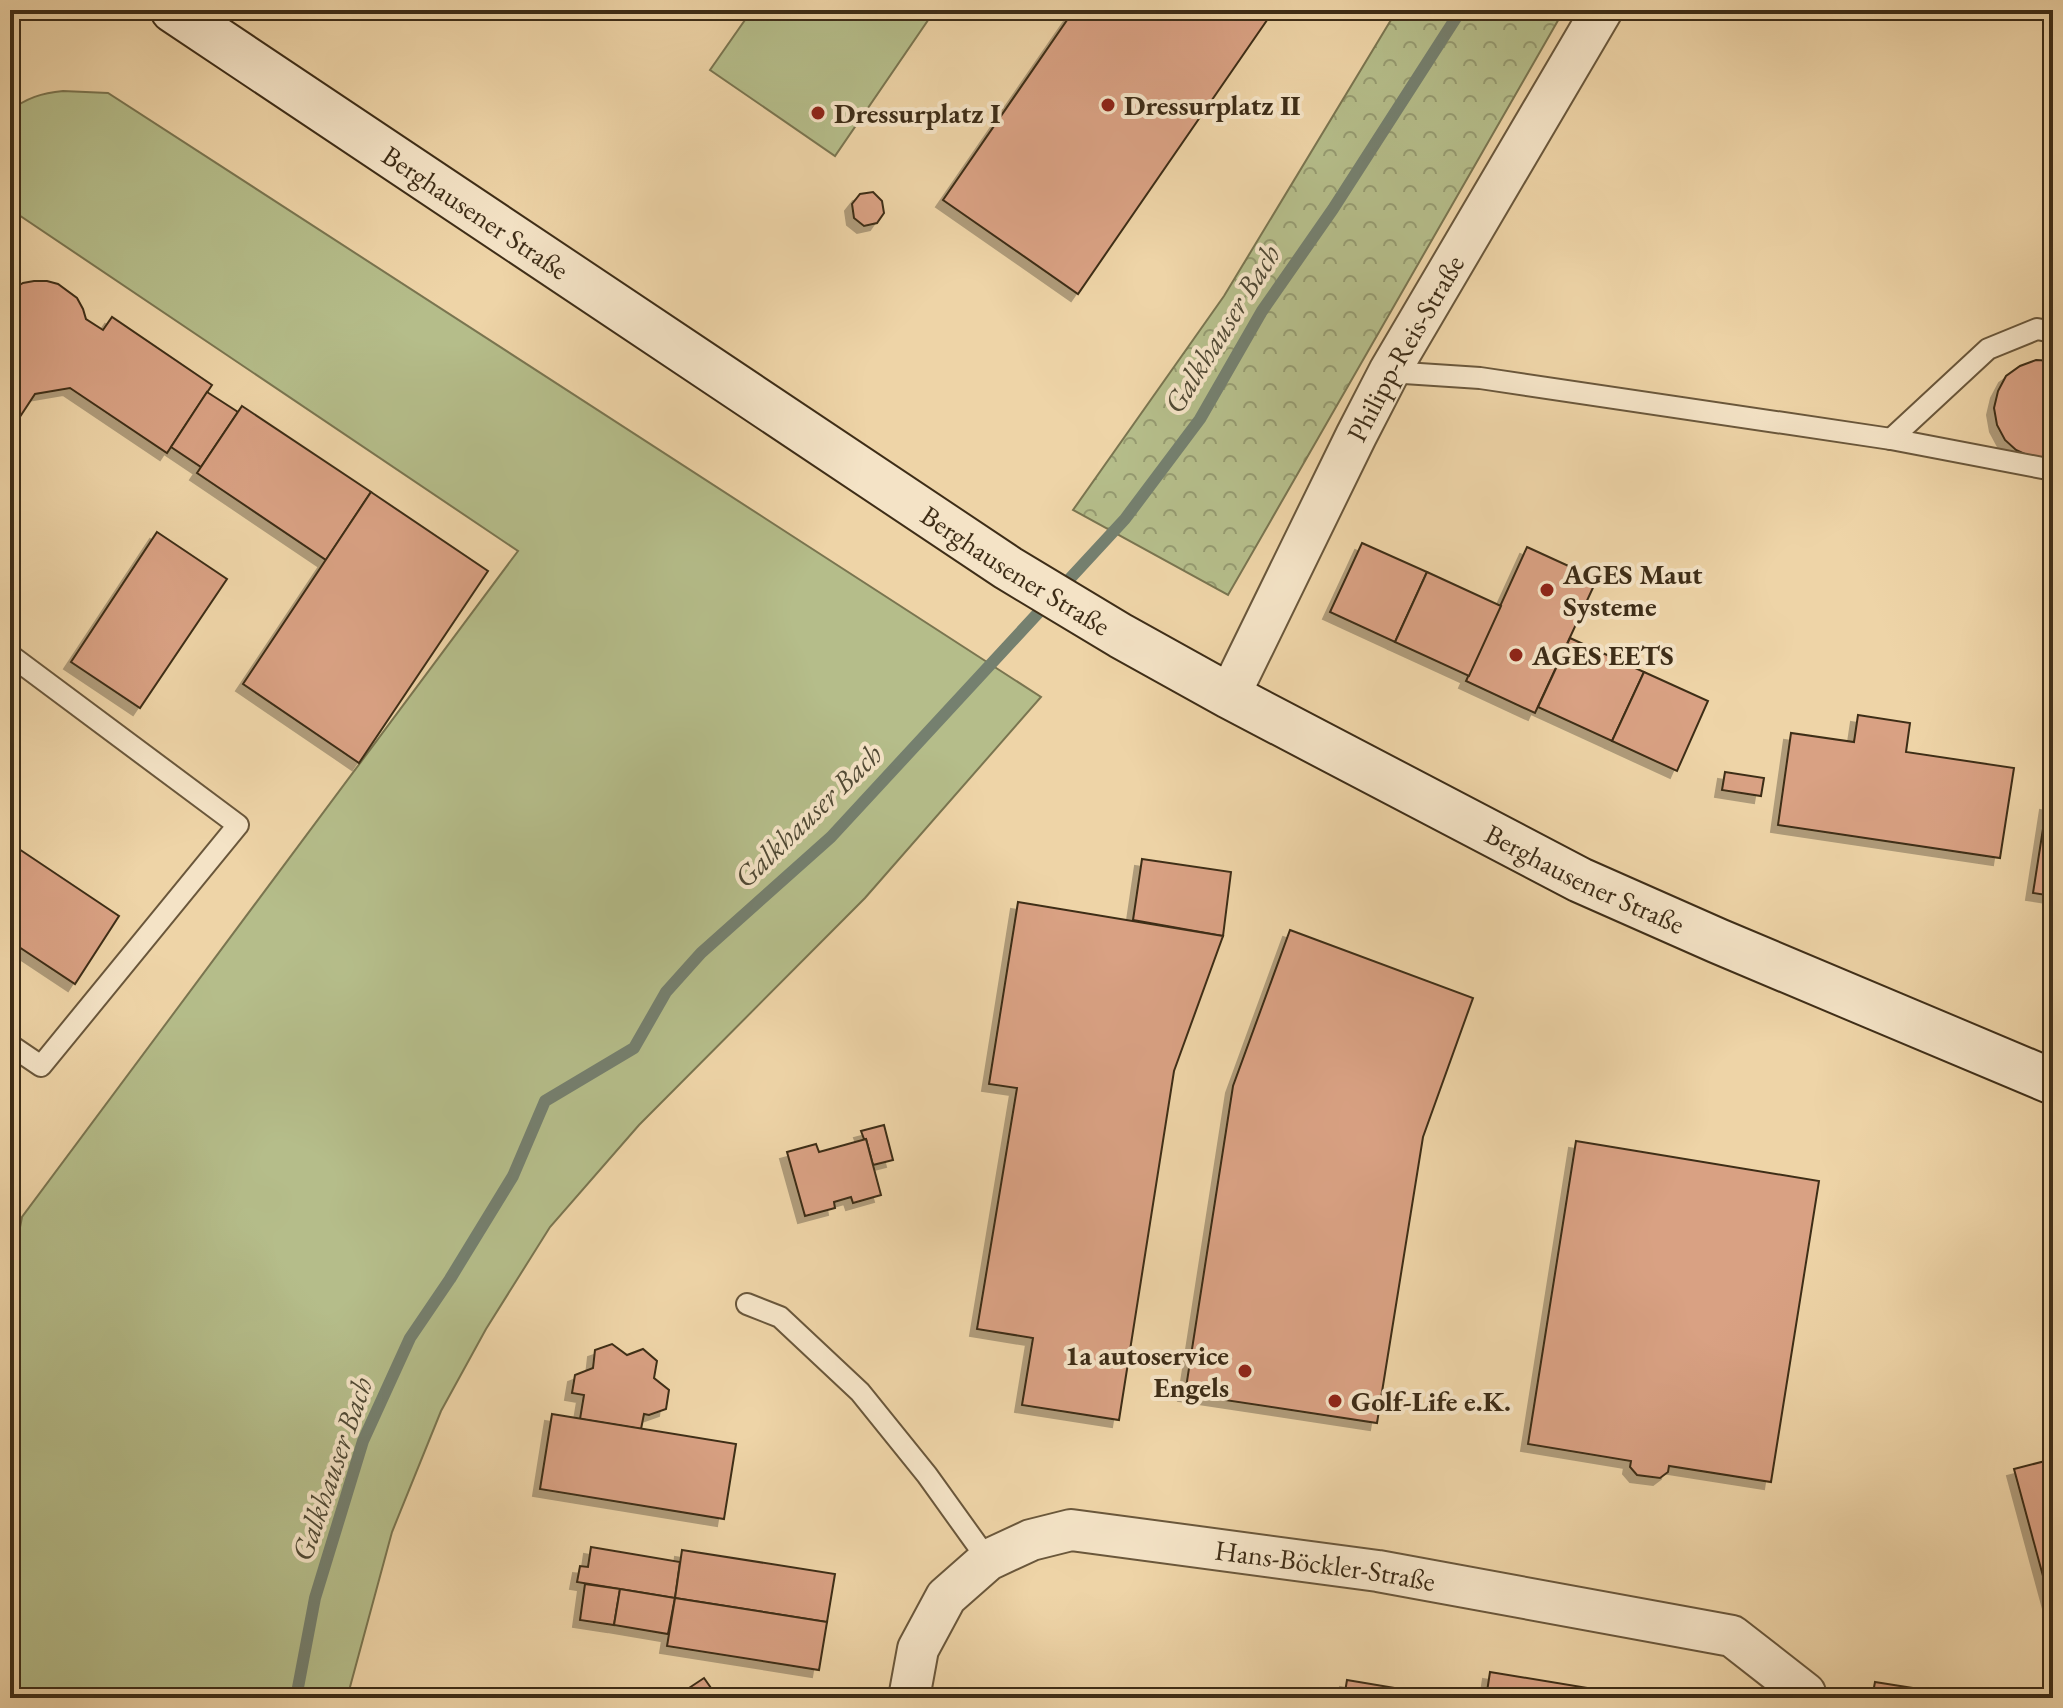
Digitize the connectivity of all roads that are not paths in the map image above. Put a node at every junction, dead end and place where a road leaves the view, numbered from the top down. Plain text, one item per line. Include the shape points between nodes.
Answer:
1 (173, 10) edge
2 (1602, 10) edge
3 (2053, 332) edge
4 (1389, 372) junction
5 (1891, 439) junction
6 (2053, 470) edge
7 (10, 655) edge
8 (1229, 696) junction
9 (1919, 1025) junction
10 (10, 1045) edge
11 (2053, 1055) edge
12 (2053, 1082) edge
13 (747, 1304) dead end
14 (988, 1560) junction
15 (909, 1698) edge
16 (1806, 1698) edge

1 - 8 main road, Berghausener Straße via 1008,568
2 - 4 street, Philipp-Reis-Straße
3 - 5 lane via 2037,329 1988,349
4 - 5 lane via 1480,378
4 - 8 street, Philipp-Reis-Straße
5 - 6 lane
7 - 10 lane via 238,825 41,1066
8 - 9 main road, Berghausener Straße via 1580,880
9 - 11 main road, Berghausener Straße
9 - 12 main road, Berghausener Straße
13 - 14 lane via 780,1317 860,1392
14 - 15 street, Hans-Böckler-Straße via 946,1597 918,1649
14 - 16 street, Hans-Böckler-Straße via 1031,1540 1071,1530 1409,1576 1732,1636

